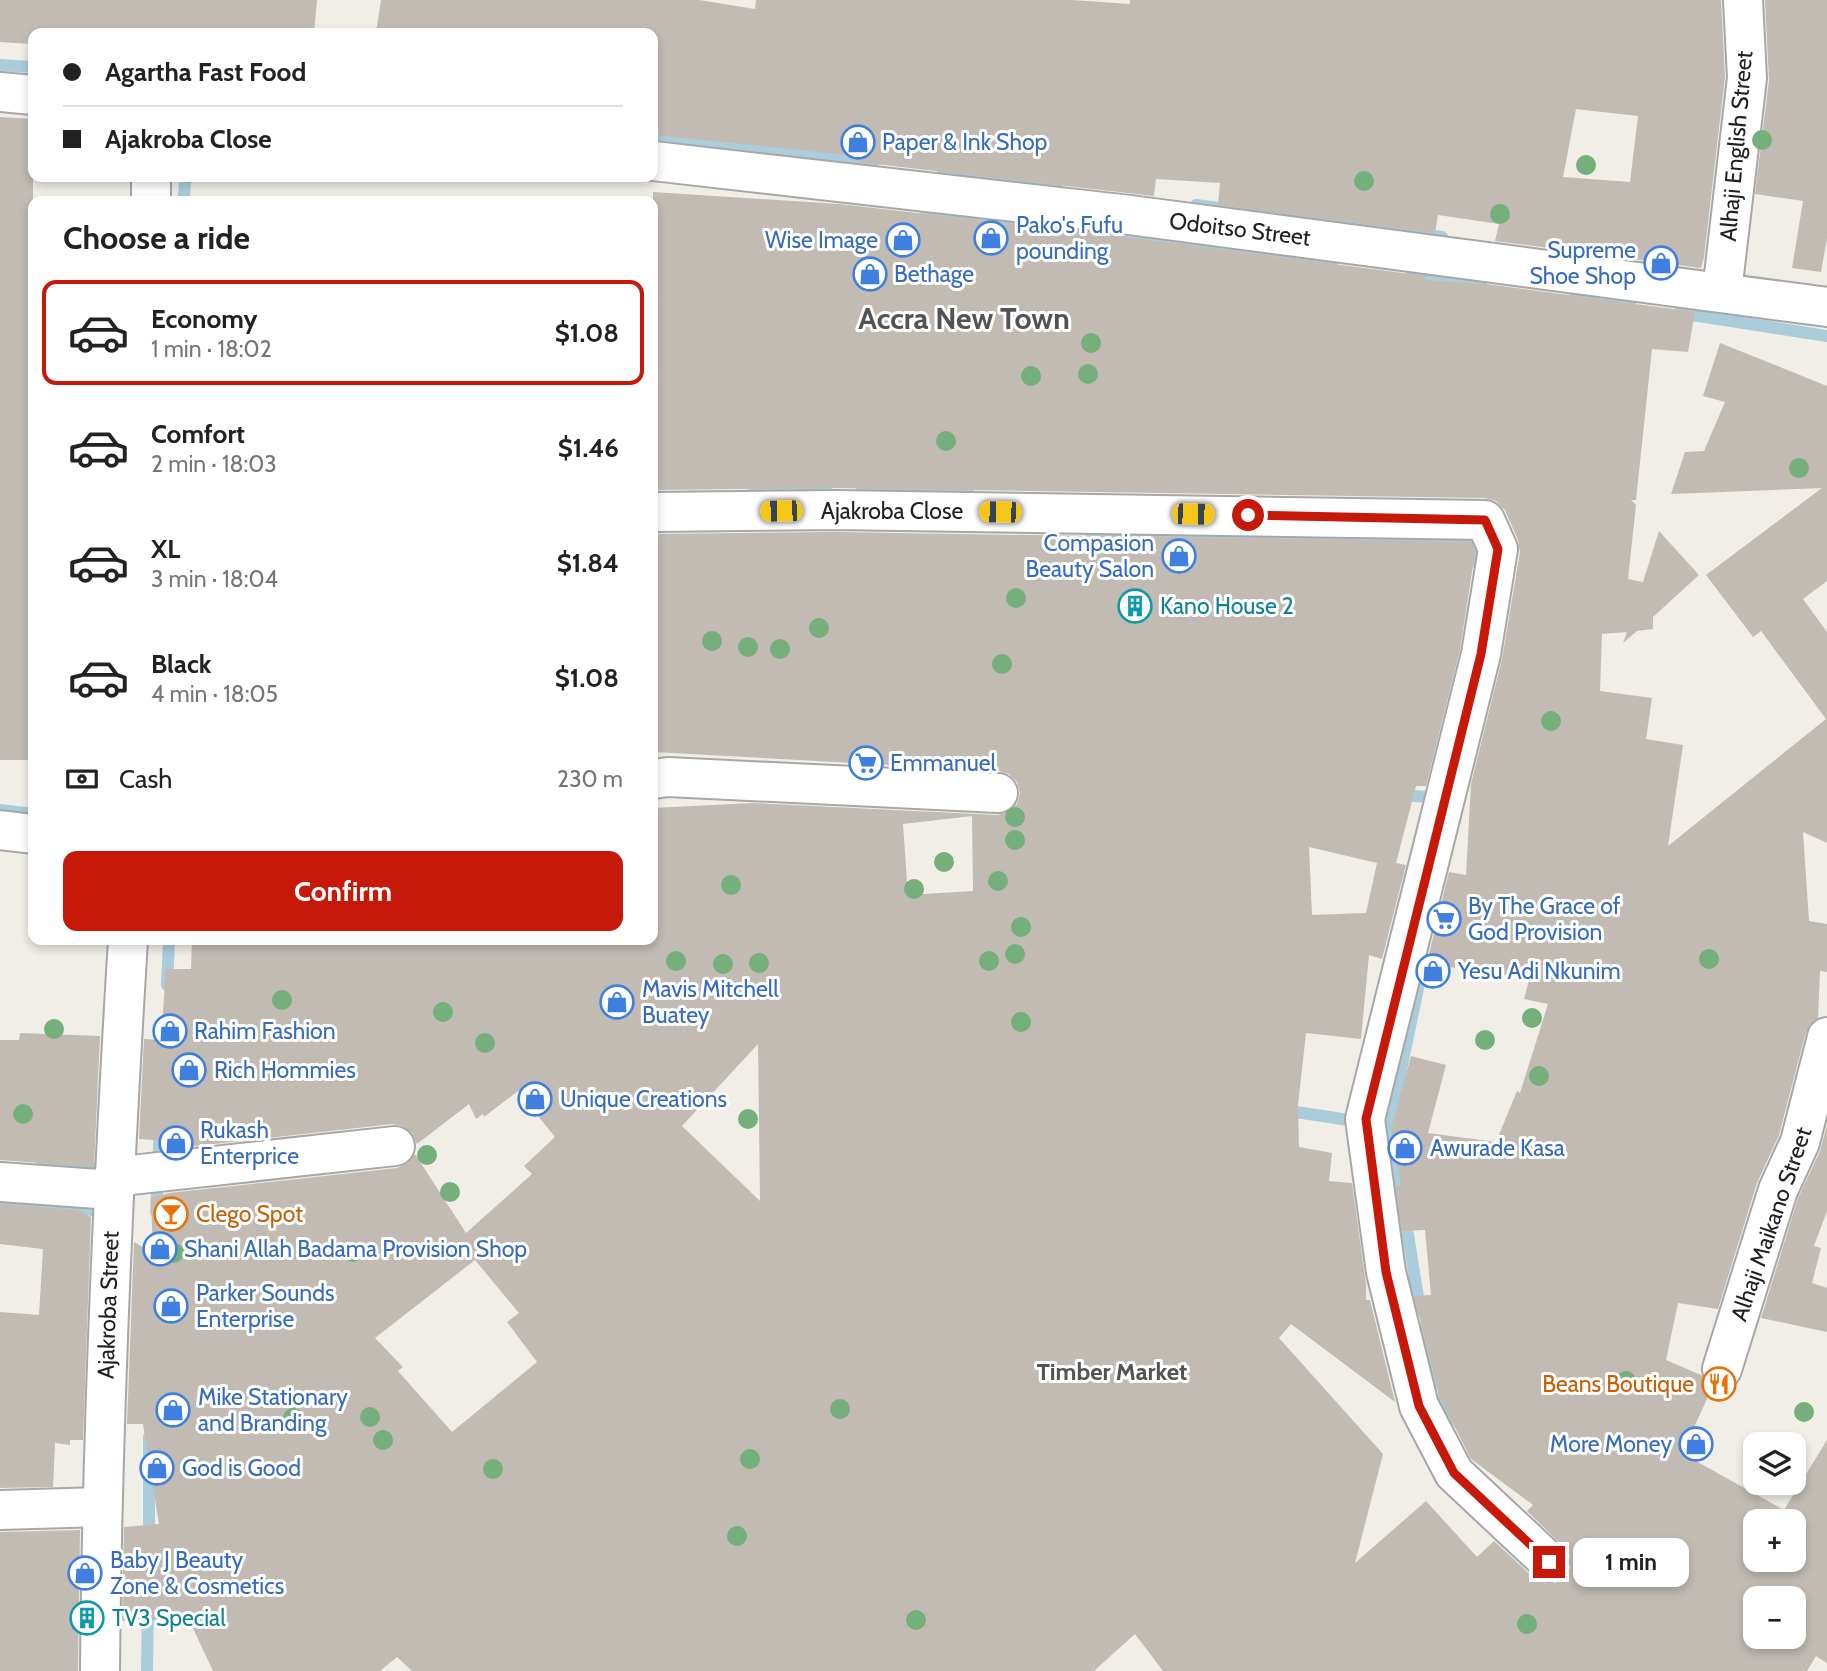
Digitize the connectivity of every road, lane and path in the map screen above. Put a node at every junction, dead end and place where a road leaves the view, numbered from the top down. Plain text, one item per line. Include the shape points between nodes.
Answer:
1 (1743, 0) edge
2 (0, 92) edge
3 (28, 95) edge
4 (658, 162) edge
5 (1722, 292) junction
6 (1827, 307) edge
7 (658, 512) edge
8 (658, 779) edge
9 (998, 793) dead end
10 (0, 830) edge
11 (28, 833) edge
12 (128, 945) edge
13 (1827, 1037) edge
14 (395, 1146) dead end
15 (0, 1182) edge
16 (112, 1183) junction
17 (1722, 1369) dead end
18 (102, 1507) junction
19 (0, 1510) edge
20 (1549, 1562) dead end
21 (100, 1671) edge

1 - 5 street, Alhaji English Street via 1747,78
2 - 3 street
4 - 5 street, Odoitso Street via 1130,215
5 - 6 street, Odoitso Street
7 - 20 street, Ajakroba Close via 835,510 1485,520 1498,549 1481,654 1366,1119 1386,1272 1419,1406 1454,1473
8 - 9 street
10 - 11 street
12 - 16 street, Ajakroba Street
13 - 17 street, Alhaji Maikano Street via 1800,1143 1778,1190
14 - 16 street
15 - 16 street
16 - 18 street, Ajakroba Street
18 - 19 street
18 - 21 street, Ajakroba Street

